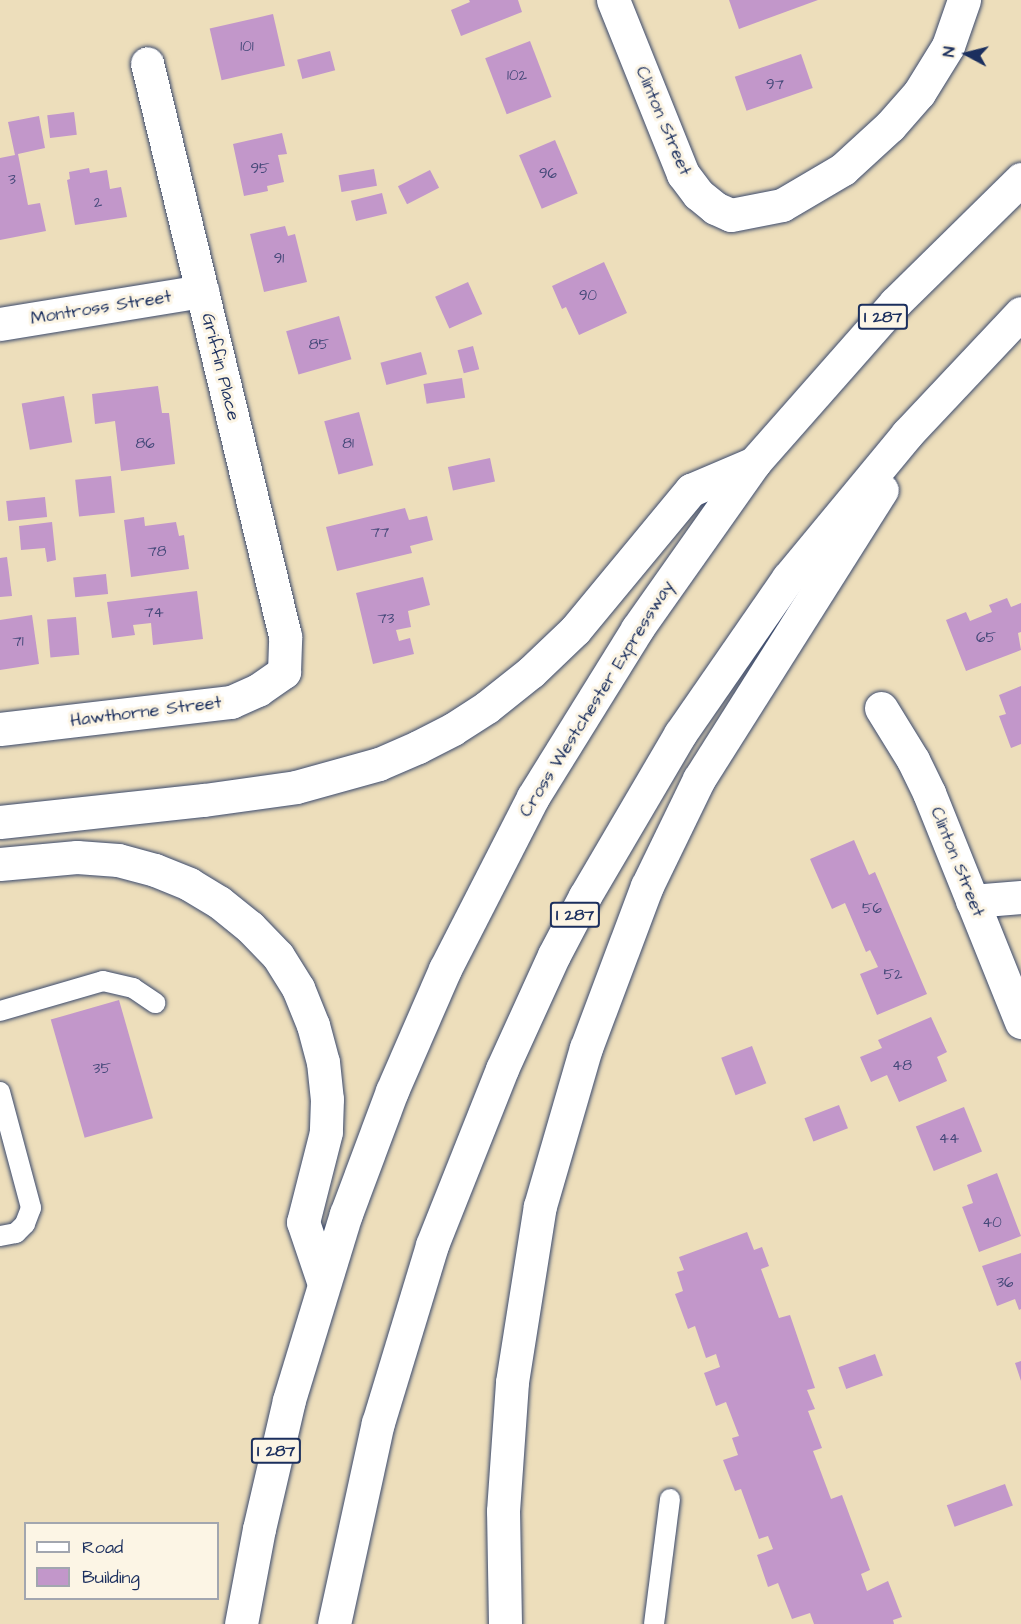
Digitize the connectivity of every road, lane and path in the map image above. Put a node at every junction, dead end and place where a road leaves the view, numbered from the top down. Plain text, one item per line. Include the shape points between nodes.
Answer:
1 (613, 0) edge
2 (964, 0) edge
3 (147, 63) dead end
4 (1021, 178) edge
5 (202, 291) junction
6 (1021, 313) edge
7 (0, 324) edge
8 (948, 388) junction
9 (754, 463) junction
10 (284, 672) joint
11 (881, 708) dead end
12 (0, 729) edge
13 (0, 822) edge
14 (0, 865) edge
15 (1021, 897) edge
16 (972, 901) junction
17 (155, 1003) dead end
18 (0, 1011) edge
19 (1021, 1022) edge
20 (0, 1092) edge
21 (0, 1236) edge
22 (323, 1281) junction
23 (670, 1499) dead end
24 (241, 1624) edge
25 (334, 1624) edge
26 (504, 1624) edge
27 (654, 1624) edge

1 - 2 main road, Clinton Street via 683,174 698,194 731,215 782,206 843,169 875,141 920,93 948,46
3 - 5 main road, Griffin Place
4 - 9 main road, Cross Westchester Expressway / I 287 via 896,303
5 - 7 main road, Montross Street
5 - 10 main road, Griffin Place via 285,636
6 - 8 main road, I 287
8 - 25 main road, I 287 via 821,537 711,686 616,841 554,955 477,1127 413,1304 378,1424
8 - 26 main road via 699,779 647,886 613,971 562,1122 540,1206 524,1298 512,1382 503,1511
9 - 13 main road via 691,490 575,630 531,672 462,724 418,747 379,764 296,787
9 - 22 main road, Cross Westchester Expressway / I 287 via 602,684 502,855 445,969 392,1091
10 - 12 main road, Hawthorne Street via 231,702
11 - 16 main road, Clinton Street via 917,768
14 - 22 main road via 77,857 118,860 154,870 219,902 278,956 298,988 323,1062 326,1132 303,1222
15 - 16 main road
16 - 19 main road, Clinton Street
17 - 18 lane via 133,988 103,981
20 - 21 lane via 31,1208 25,1224 16,1233
22 - 24 main road, Cross Westchester Expressway / I 287 via 276,1453
23 - 27 lane

